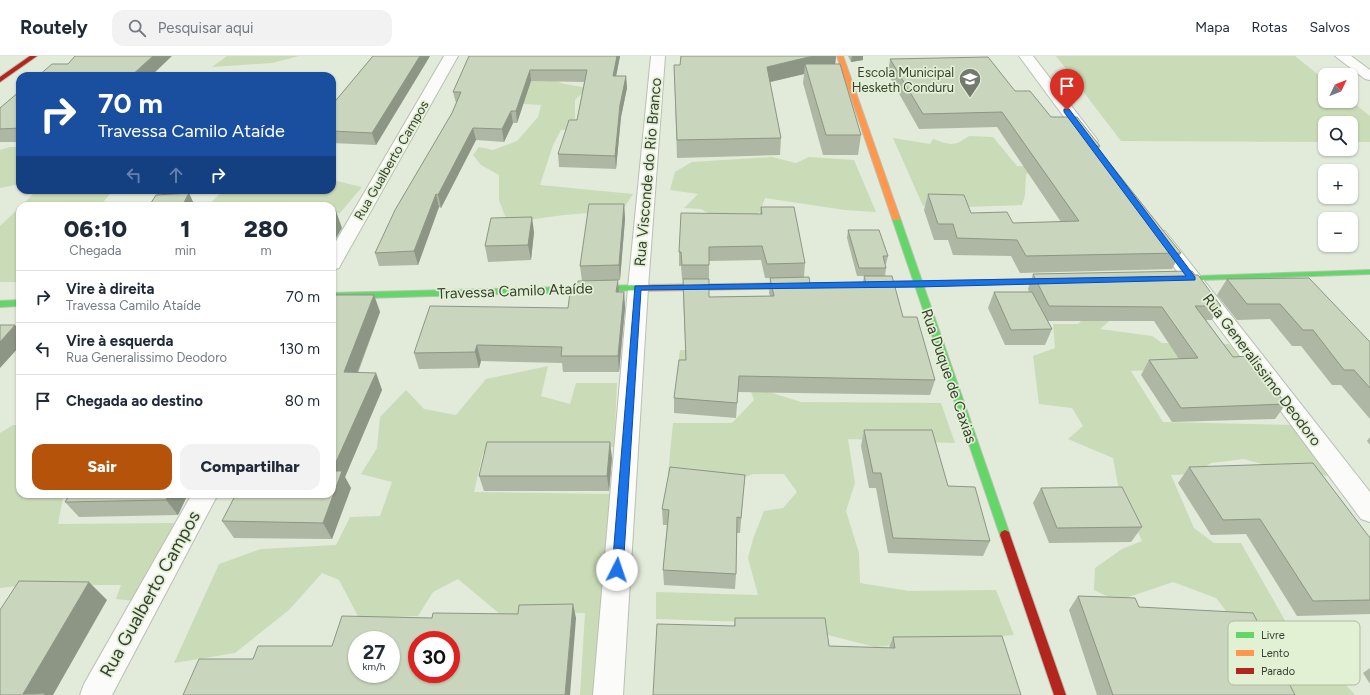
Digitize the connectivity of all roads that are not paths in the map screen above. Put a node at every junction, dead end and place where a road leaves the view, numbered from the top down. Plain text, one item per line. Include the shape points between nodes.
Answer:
1 (34, 56) edge
2 (451, 56) edge
3 (658, 56) edge
4 (840, 56) edge
5 (1026, 56) edge
6 (1342, 56) edge
7 (1370, 76) edge
8 (0, 80) edge
9 (1099, 154) edge
10 (1150, 223) edge
11 (336, 257) edge
12 (1370, 272) edge
13 (1192, 278) junction
14 (1161, 279) edge
15 (1066, 281) edge
16 (917, 284) junction
17 (854, 285) edge
18 (806, 286) edge
19 (638, 288) junction
20 (336, 296) edge
21 (16, 303) edge
22 (0, 304) edge
23 (203, 498) edge
24 (1370, 511) edge
25 (95, 695) edge
26 (608, 695) edge
27 (1060, 695) edge

1 - 8 street
2 - 11 street, Rua Gualberto Campos
3 - 19 street, Rua Visconde do Rio Branco
4 - 16 street, Rua Duque de Caxias
5 - 9 street
6 - 7 street
10 - 13 street, Rua Generalissimo Deodoro
12 - 13 street
13 - 14 street
13 - 24 street, Rua Generalissimo Deodoro
15 - 16 street
16 - 17 street
16 - 27 street, Rua Duque de Caxias
18 - 19 street, Travessa Camilo Ataíde
19 - 20 street, Travessa Camilo Ataíde
19 - 26 street, Rua Visconde do Rio Branco
21 - 22 street
23 - 25 street, Rua Gualberto Campos

